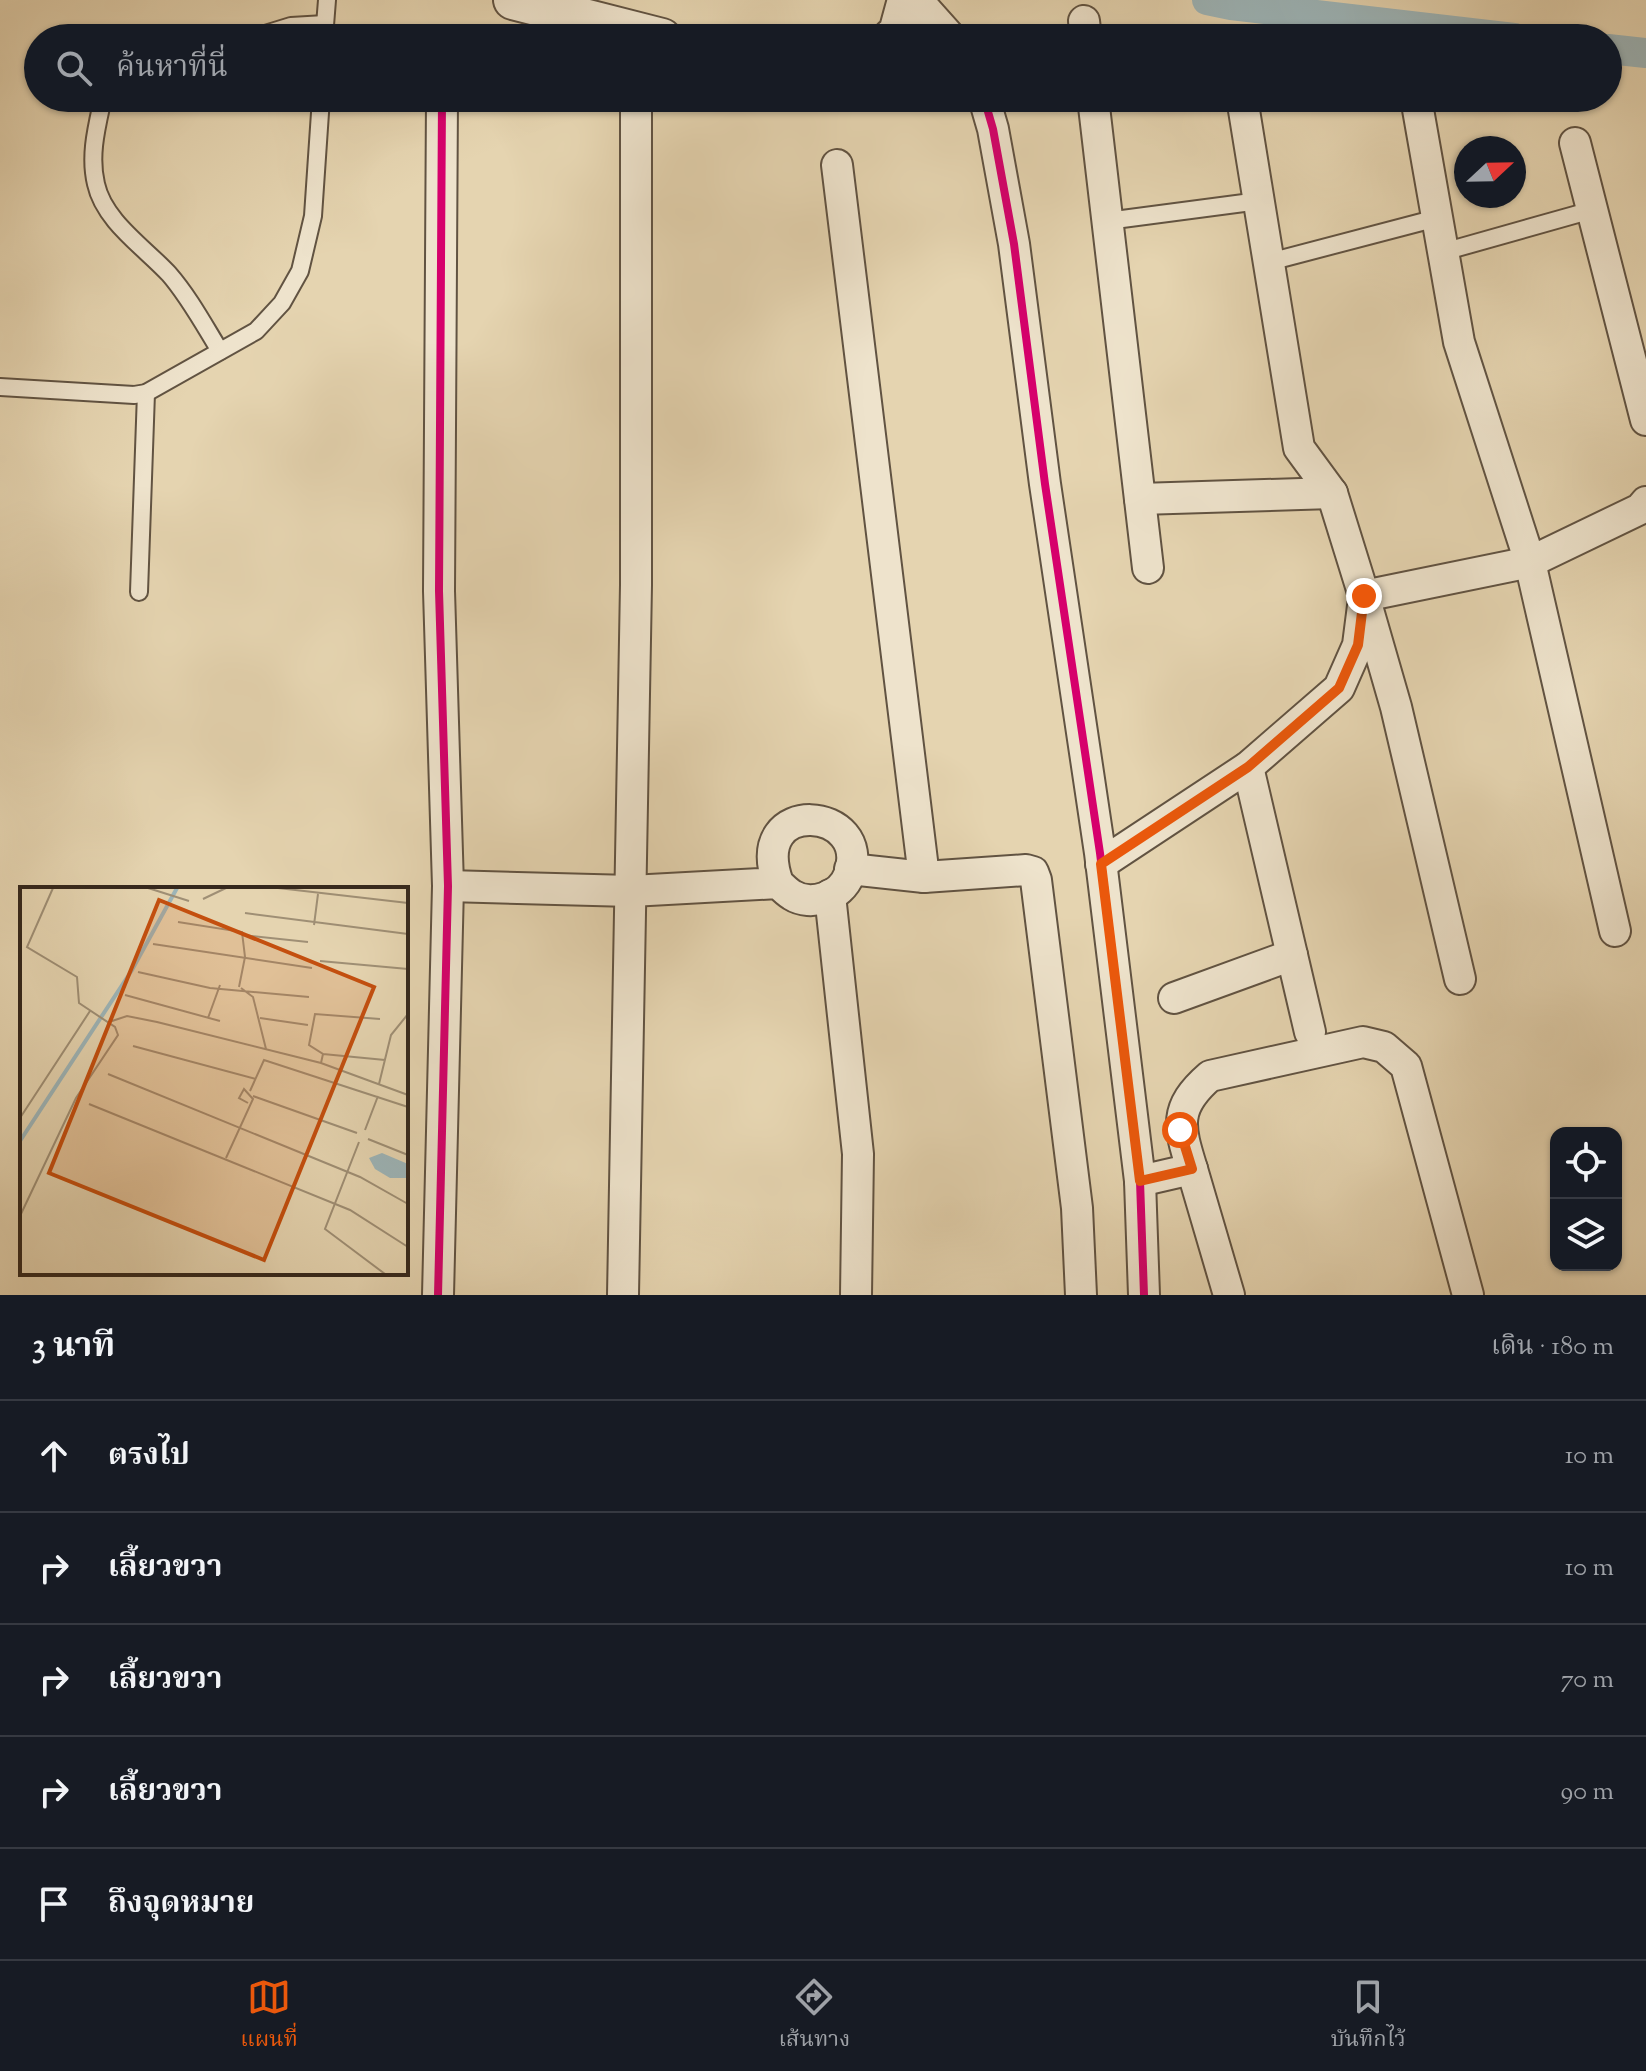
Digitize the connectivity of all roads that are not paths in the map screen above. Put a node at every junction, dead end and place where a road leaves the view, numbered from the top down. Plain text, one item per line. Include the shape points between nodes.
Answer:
1 (327, 0) edge
2 (513, 0) edge
3 (907, 0) edge
4 (917, 0) edge
5 (325, 24) edge
6 (607, 24) edge
7 (900, 24) edge
8 (938, 24) edge
9 (100, 112) edge
10 (320, 112) edge
11 (442, 112) edge
12 (636, 112) edge
13 (988, 112) edge
14 (1095, 112) edge
15 (1244, 112) edge
16 (1418, 112) edge
17 (1575, 143) dead end
18 (837, 165) dead end
19 (1259, 201) junction
20 (1592, 210) junction
21 (1437, 218) junction
22 (1107, 221) junction
23 (1443, 252) junction
24 (1269, 262) junction
25 (220, 351) junction
26 (0, 387) edge
27 (146, 393) junction
28 (1646, 420) edge
29 (1332, 493) junction
30 (1140, 499) junction
31 (1644, 514) edge
32 (1530, 562) junction
33 (1148, 568) dead end
34 (139, 592) dead end
35 (1364, 596) junction
36 (1248, 767) junction
37 (1101, 864) junction
38 (850, 869) junction
39 (924, 877) junction
40 (778, 883) junction
41 (448, 886) junction
42 (631, 891) junction
43 (830, 895) junction
44 (1615, 931) dead end
45 (1292, 955) junction
46 (1460, 979) dead end
47 (1174, 998) dead end
48 (1310, 1032) dead end
49 (1192, 1169) junction
50 (1140, 1181) junction
51 (438, 1295) edge
52 (623, 1295) edge
53 (856, 1295) edge
54 (1081, 1295) edge
55 (1144, 1295) edge
56 (1229, 1295) edge
57 (1468, 1295) edge

1 - 5 lane
2 - 6 street
3 - 7 street
4 - 8 street
9 - 25 lane via 92,152 103,203 170,275
10 - 25 lane via 313,216 300,271 265,322
11 - 41 street via 439,591
12 - 42 street
13 - 37 street via 1014,244
14 - 22 street
15 - 19 street
16 - 21 street
17 - 20 street
18 - 39 street
19 - 22 lane
19 - 24 street
20 - 23 lane
20 - 28 street
21 - 23 street
21 - 24 lane
22 - 30 street
23 - 32 street via 1459,342
24 - 29 street via 1299,448
25 - 27 lane
26 - 27 lane
27 - 34 lane
29 - 30 street
29 - 35 street
30 - 33 street
31 - 32 street
32 - 35 street
32 - 44 street
35 - 36 street via 1358,645 1339,688
35 - 46 street via 1396,707
36 - 37 street
36 - 45 street
37 - 50 street
38 - 39 street
38 - 40 street via 845,836 829,822 808,819 788,826 774,842 770,863
38 - 43 street via 849,877
39 - 54 street via 1033,872 1077,1208
40 - 42 street
40 - 43 street via 794,897 815,901
41 - 42 street
41 - 51 street
42 - 52 street
43 - 53 street via 858,1154
45 - 47 street
45 - 48 street
49 - 50 street
49 - 56 street
49 - 57 street via 1180,1130 1184,1107 1210,1076 1363,1042 1384,1047 1406,1066
50 - 55 street

